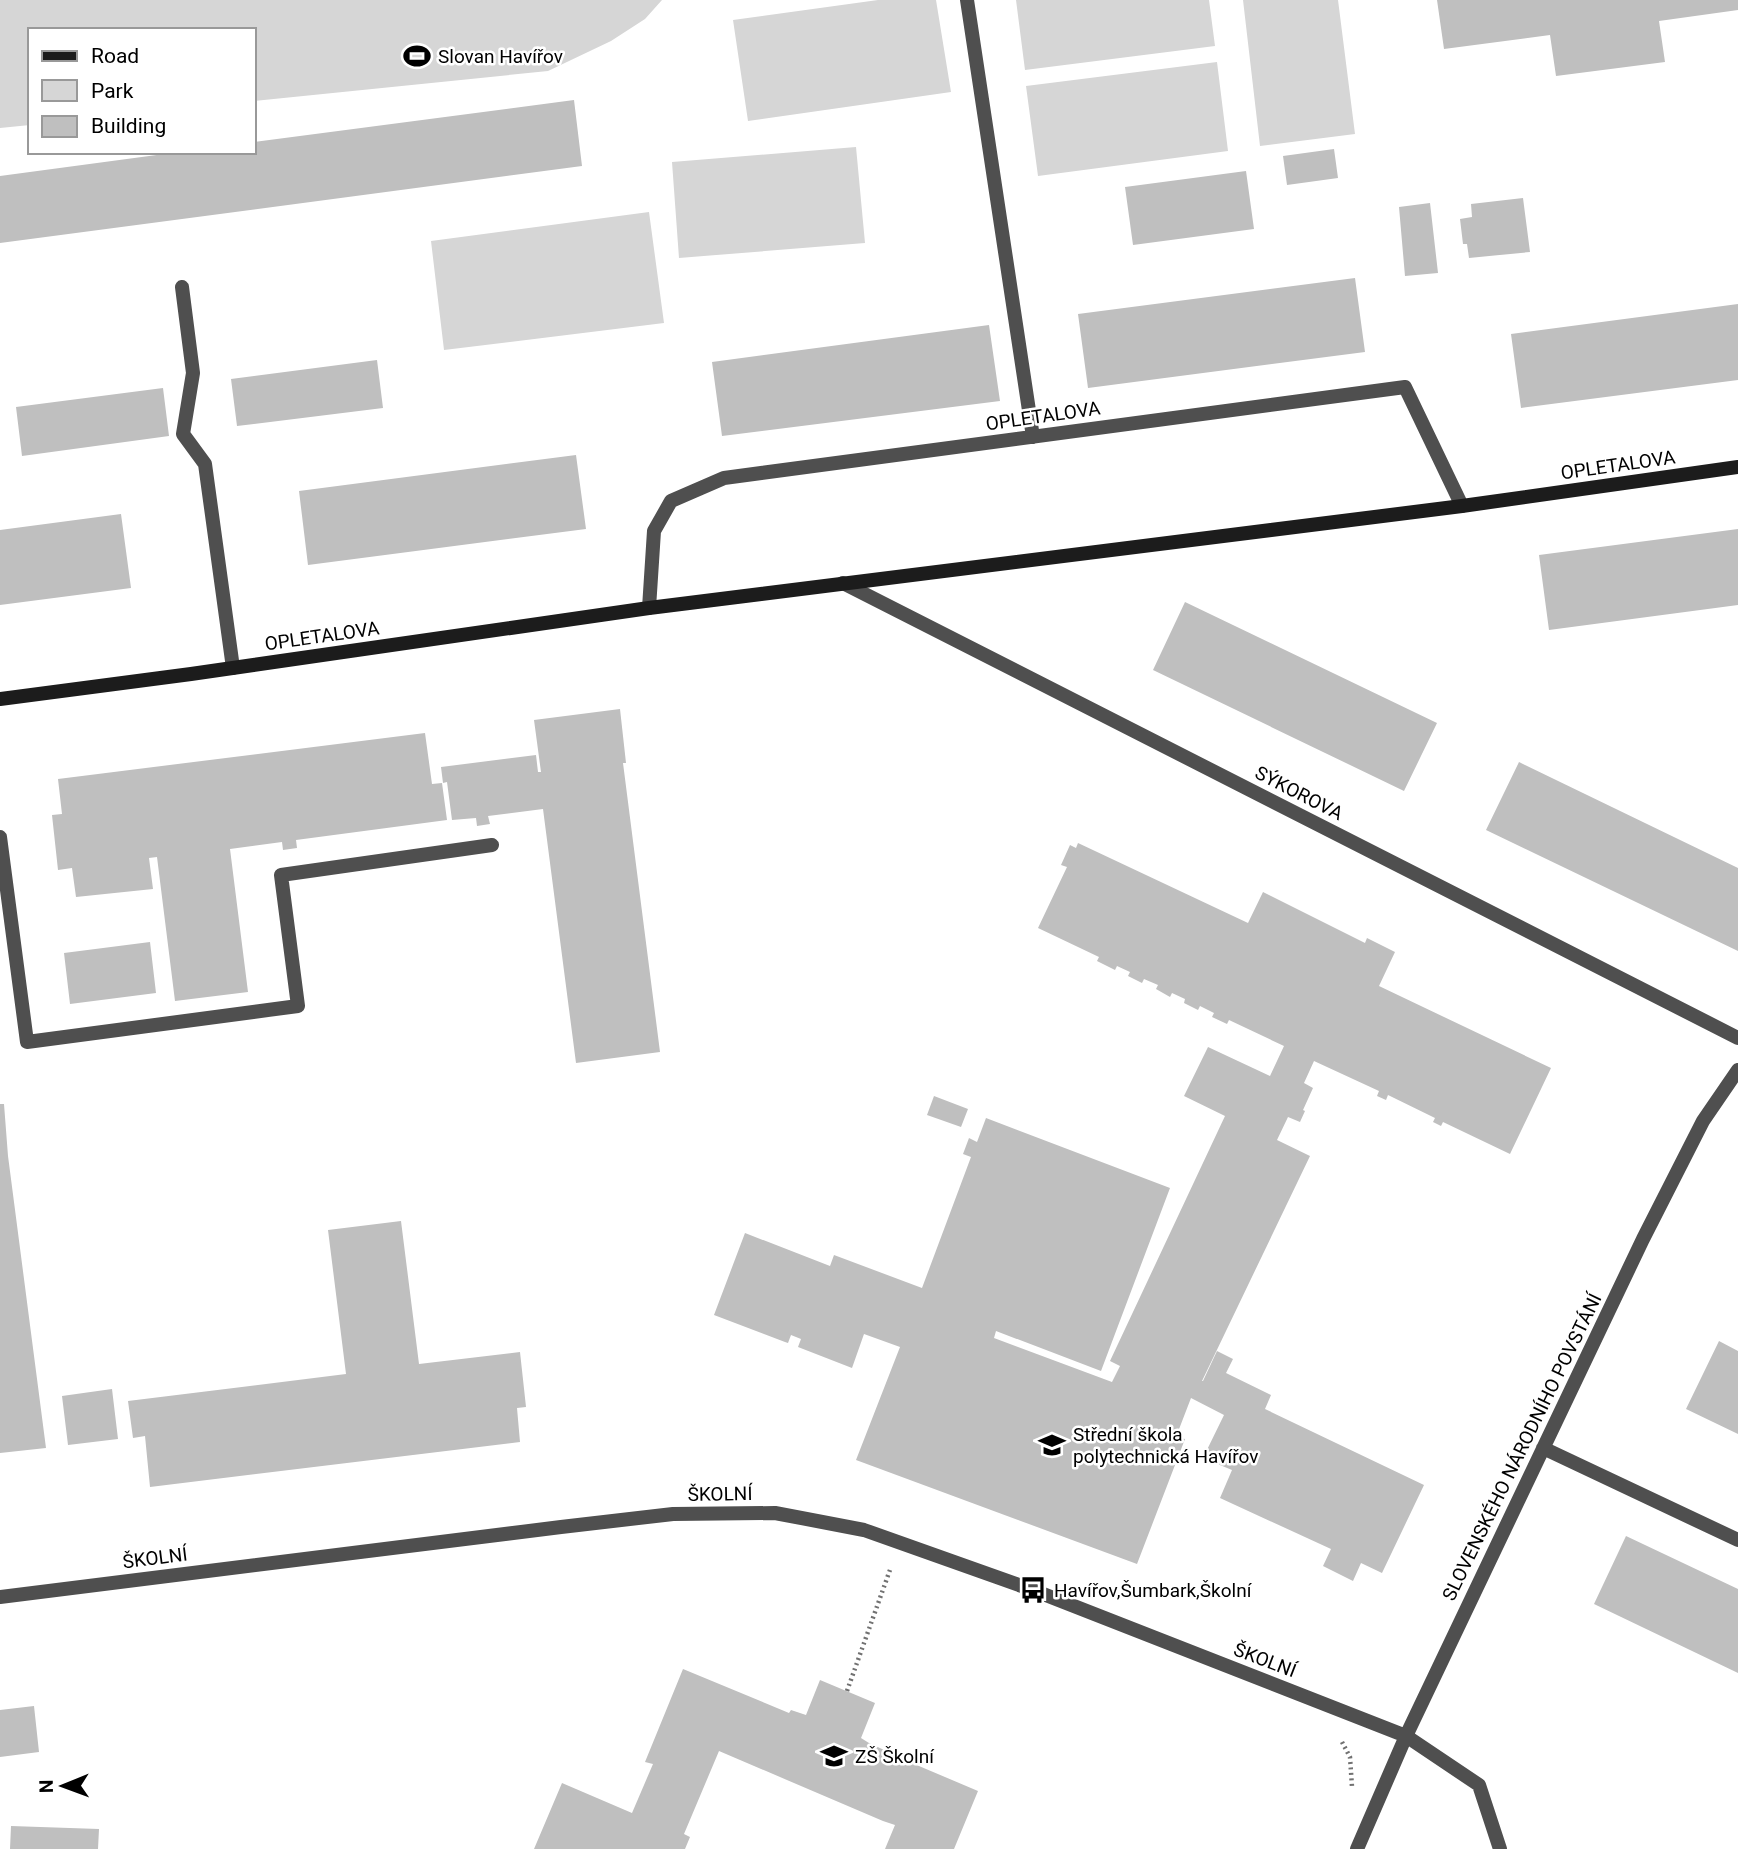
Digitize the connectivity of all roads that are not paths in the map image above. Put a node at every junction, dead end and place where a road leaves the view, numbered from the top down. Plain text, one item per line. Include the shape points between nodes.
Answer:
1 (967, 0) edge
2 (182, 287) dead end
3 (1033, 437) junction
4 (1738, 467) edge
5 (1462, 506) junction
6 (843, 583) junction
7 (649, 608) junction
8 (233, 668) junction
9 (0, 699) edge
10 (0, 837) edge
11 (492, 845) dead end
12 (1738, 1038) edge
13 (1738, 1070) edge
14 (1543, 1448) junction
15 (1738, 1540) edge
16 (0, 1597) edge
17 (1406, 1736) junction
18 (1357, 1849) edge
19 (1500, 1849) edge

1 - 3 street
2 - 8 street via 192,373 183,434 205,464
3 - 5 street, OPLETALOVA via 1405,387
3 - 7 street, OPLETALOVA via 723,478 671,501 654,531
4 - 5 street, OPLETALOVA
5 - 6 street, OPLETALOVA
6 - 7 street, OPLETALOVA
6 - 12 street, SÝKOROVA
7 - 8 street, OPLETALOVA
8 - 9 street, OPLETALOVA
10 - 11 street via 27,1042 298,1006 281,875
13 - 14 street, SLOVENSKÉHO NÁRODNÍHO POVSTÁNÍ via 1703,1121
14 - 15 street
14 - 17 street, SLOVENSKÉHO NÁRODNÍHO POVSTÁNÍ
16 - 17 street, ŠKOLNÍ via 673,1514 775,1513 864,1530 1033,1590
17 - 18 street, SLOVENSKÉHO NÁRODNÍHO POVSTÁNÍ
17 - 19 street, ŠKOLNÍ via 1479,1785

